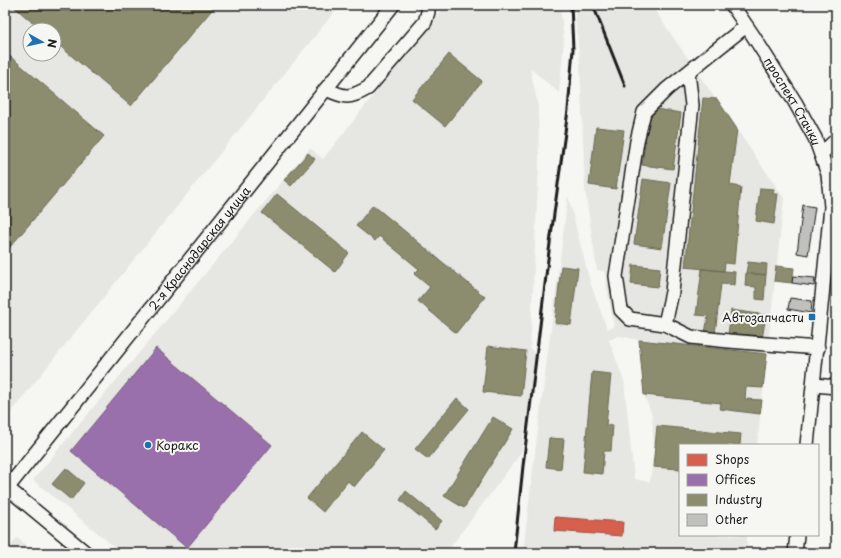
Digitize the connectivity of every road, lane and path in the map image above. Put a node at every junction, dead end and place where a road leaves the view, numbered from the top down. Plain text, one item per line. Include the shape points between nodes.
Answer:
1 (393, 5) edge
2 (428, 5) edge
3 (732, 5) edge
4 (746, 26) junction
5 (688, 73) junction
6 (326, 89) junction
7 (836, 140) edge
8 (821, 154) junction
9 (665, 324) junction
10 (818, 348) junction
11 (814, 385) junction
12 (836, 387) edge
13 (807, 444) edge
14 (6, 488) edge
15 (797, 536) edge
16 (86, 553) edge
17 (795, 553) edge

1 - 6 street, 2-я Краснодарская улица
2 - 6 street via 424,22 368,88 358,94 343,97
3 - 4 street, проспект Стачки
4 - 5 street
4 - 8 street, проспект Стачки via 795,102
5 - 9 street via 692,105 672,292
5 - 9 street via 644,112 637,141 616,276 621,310 630,319
6 - 14 street, 2-я Краснодарская улица
7 - 8 street
8 - 10 street, проспект Стачки via 828,174 831,206
9 - 10 street via 691,337
10 - 11 street, проспект Стачки
11 - 12 street
11 - 13 street, проспект Стачки
14 - 16 street
15 - 17 street

